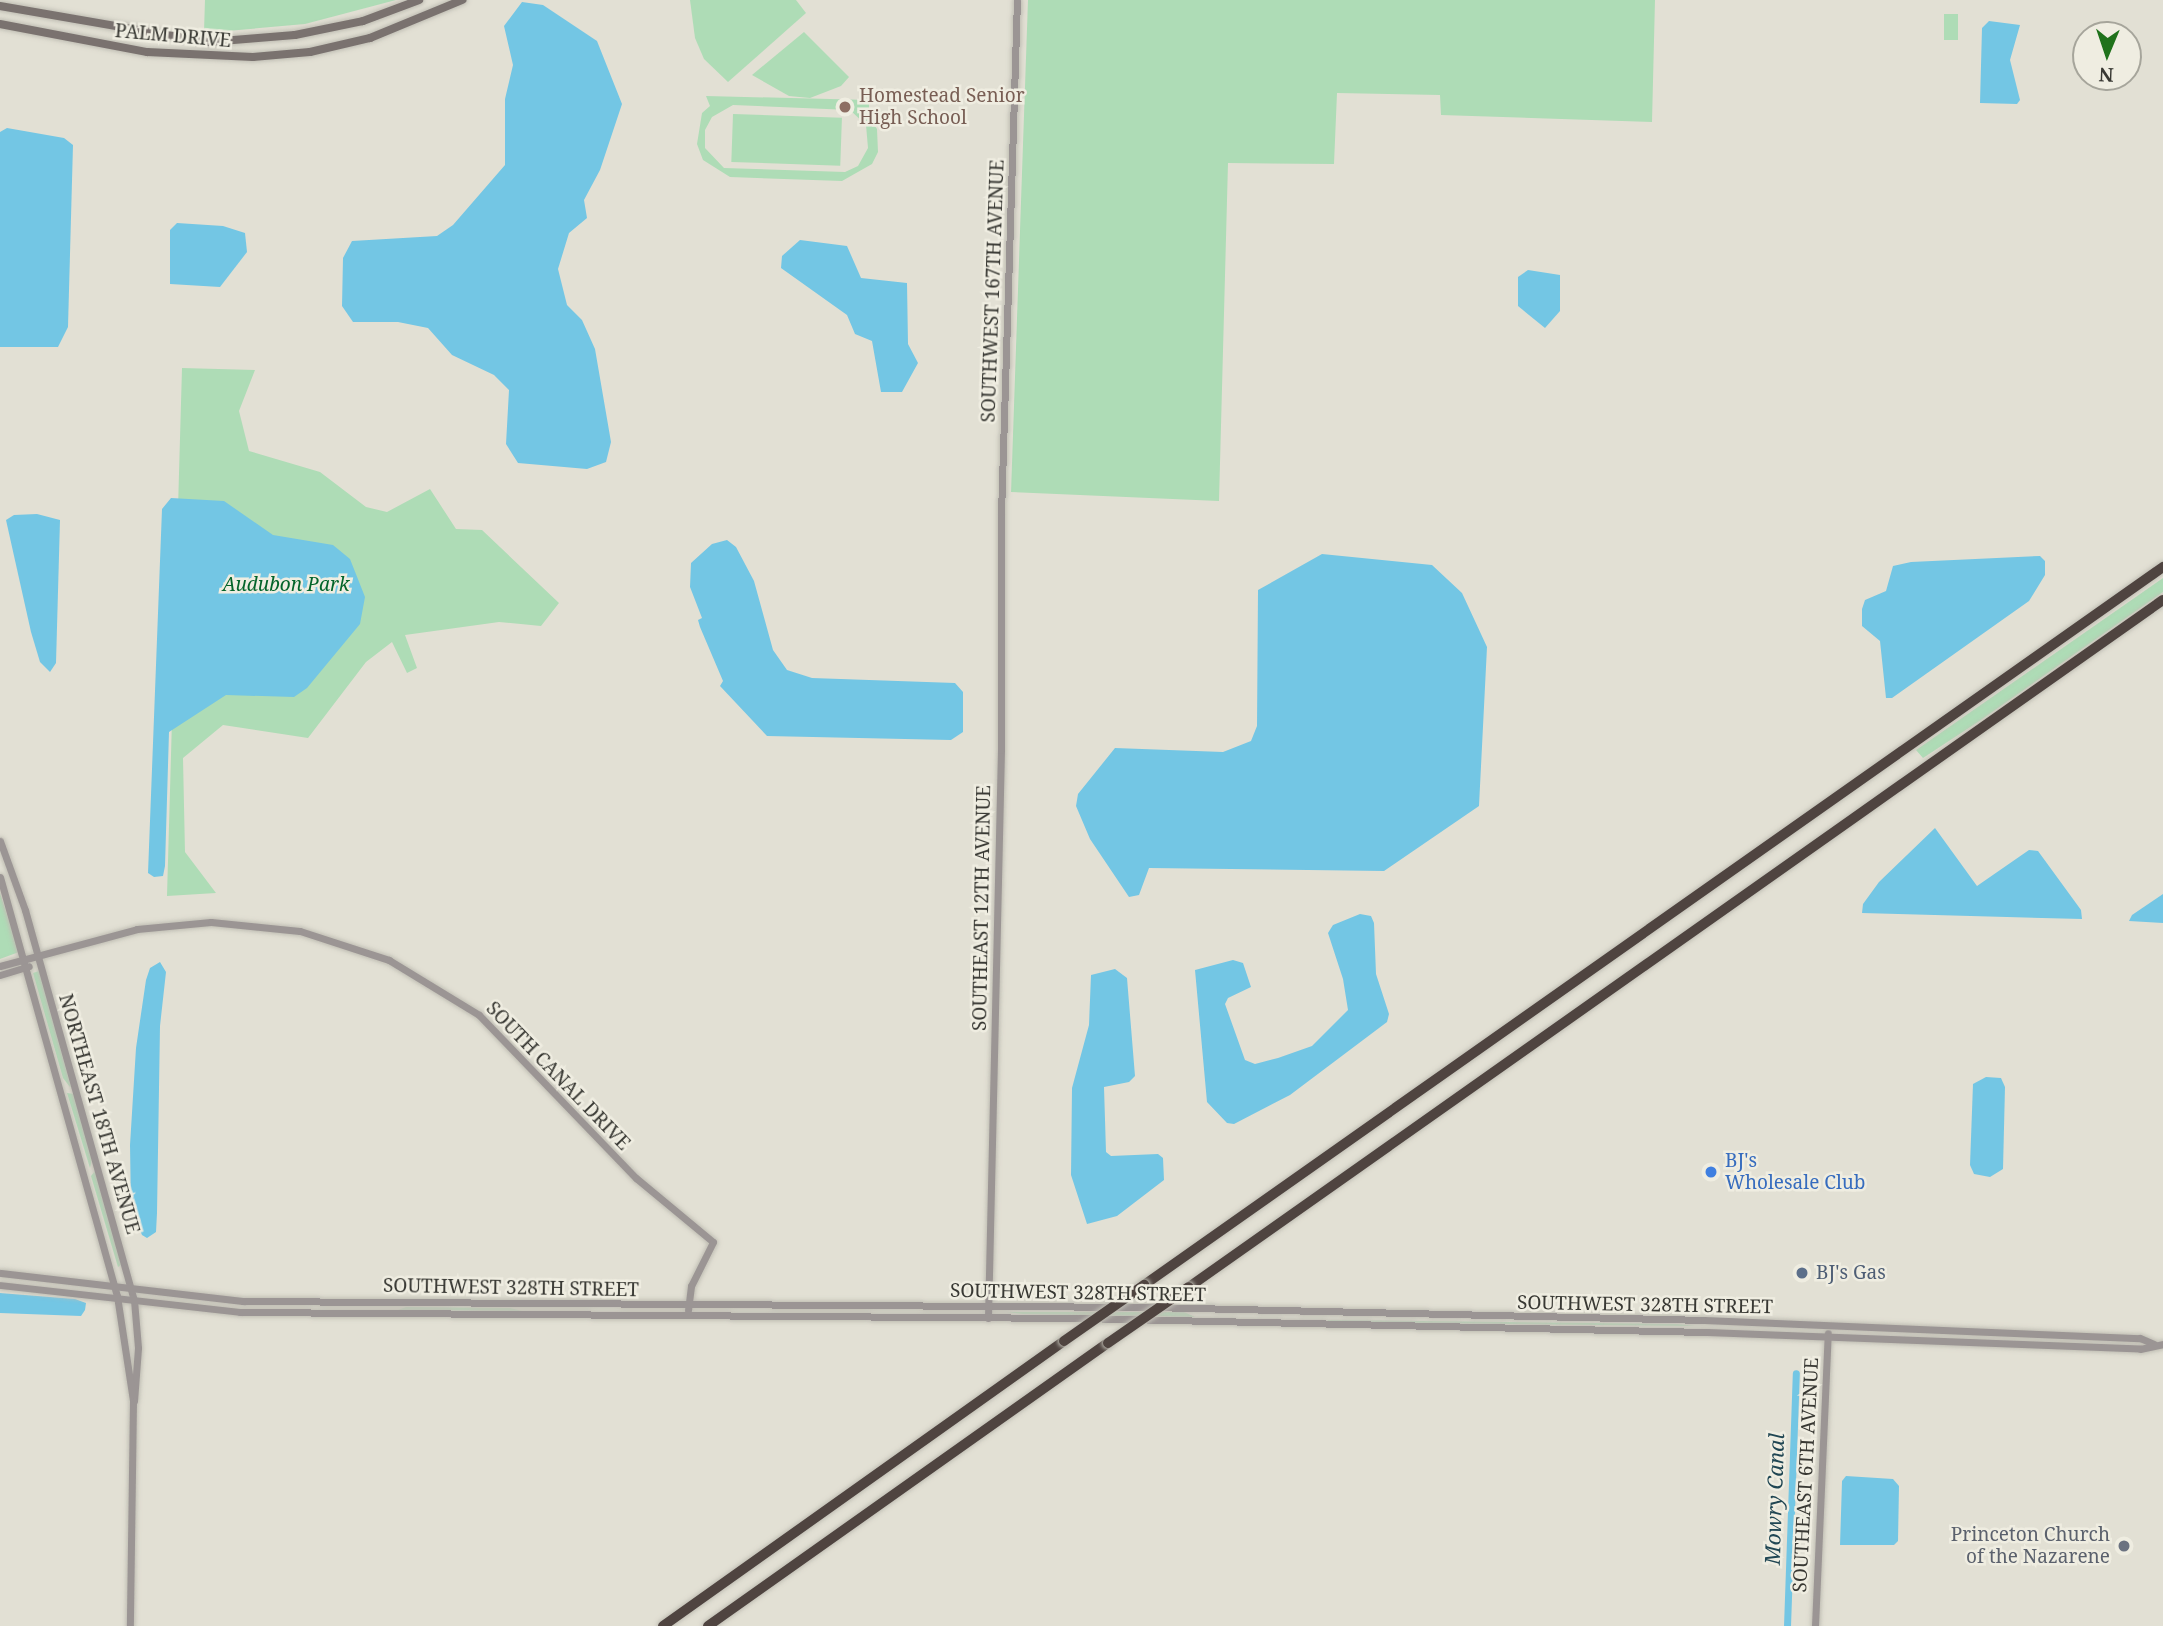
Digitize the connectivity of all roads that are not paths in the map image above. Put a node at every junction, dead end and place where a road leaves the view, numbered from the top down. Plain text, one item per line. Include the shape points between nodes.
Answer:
1 (419, 0) edge
2 (462, 0) edge
3 (1017, 0) edge
4 (0, 6) edge
5 (0, 24) edge
6 (1002, 500) joint
7 (2163, 566) edge
8 (2163, 600) edge
9 (0, 841) edge
10 (0, 877) edge
11 (38, 955) junction
12 (27, 963) junction
13 (0, 966) edge
14 (0, 975) edge
15 (61, 1084) junction
16 (77, 1092) junction
17 (96, 1157) junction
18 (87, 1175) junction
19 (0, 1273) edge
20 (115, 1284) junction
21 (0, 1285) edge
22 (131, 1287) junction
23 (117, 1296) junction
24 (134, 1300) junction
25 (688, 1306) junction
26 (989, 1307) junction
27 (687, 1318) junction
28 (988, 1318) junction
29 (137, 1324) junction
30 (121, 1325) junction
31 (1828, 1325) junction
32 (1828, 1336) junction
33 (2159, 1344) edge
34 (134, 1401) junction
35 (130, 1626) edge
36 (663, 1626) edge
37 (708, 1626) edge
38 (1815, 1626) edge

1 - 4 main road, PALM DRIVE via 363,21 295,35 209,42
2 - 5 main road, PALM DRIVE via 370,38 310,52 253,57 147,52
3 - 6 street, SOUTHWEST 167TH AVENUE
6 - 26 street, SOUTHEAST 12TH AVENUE
7 - 36 highway, bridge
8 - 37 highway, bridge
9 - 11 street, NORTHEAST 18TH AVENUE
10 - 12 street, NORTHEAST 18TH AVENUE
11 - 12 street, SOUTH CANAL DRIVE
11 - 16 street, NORTHEAST 18TH AVENUE
11 - 25 street, SOUTH CANAL DRIVE via 137,929 211,922 300,931 389,960 454,997 489,1024 636,1178 713,1242 691,1286
12 - 13 street, SOUTH CANAL DRIVE
12 - 14 street, SOUTH CANAL DRIVE
12 - 15 street, NORTHEAST 18TH AVENUE
15 - 16 street
15 - 18 street, NORTHEAST 18TH AVENUE
16 - 17 street, NORTHEAST 18TH AVENUE
17 - 18 street
17 - 22 street, NORTHEAST 18TH AVENUE
18 - 20 street, NORTHEAST 18TH AVENUE
19 - 20 street, SOUTHWEST 328TH STREET
20 - 22 street, SOUTHWEST 328TH STREET
20 - 23 street, NORTHEAST 18TH AVENUE
21 - 23 street, SOUTHWEST 328TH STREET
22 - 24 street, NORTHEAST 18TH AVENUE
22 - 25 street, SOUTHWEST 328TH STREET via 243,1301
23 - 24 street, SOUTHWEST 328TH STREET
23 - 30 street, NORTHEAST 18TH AVENUE
24 - 27 street, SOUTHWEST 328TH STREET via 240,1312
24 - 29 street, NORTHEAST 18TH AVENUE
25 - 26 street, SOUTHWEST 328TH STREET
25 - 27 street
26 - 28 street, SOUTHEAST 12TH AVENUE
26 - 31 street, SOUTHWEST 328TH STREET
27 - 28 street, SOUTHWEST 328TH STREET
28 - 32 street, SOUTHWEST 328TH STREET
29 - 30 street
29 - 34 street, NORTHEAST 18TH AVENUE via 138,1390
30 - 34 street, NORTHEAST 18TH AVENUE
31 - 32 street, SOUTHEAST 6TH AVENUE
31 - 33 street, SOUTHWEST 328TH STREET via 2140,1338
32 - 33 street, SOUTHWEST 328TH STREET via 2140,1349
32 - 38 street, SOUTHEAST 6TH AVENUE
34 - 35 street, NORTHEAST 18TH AVENUE

